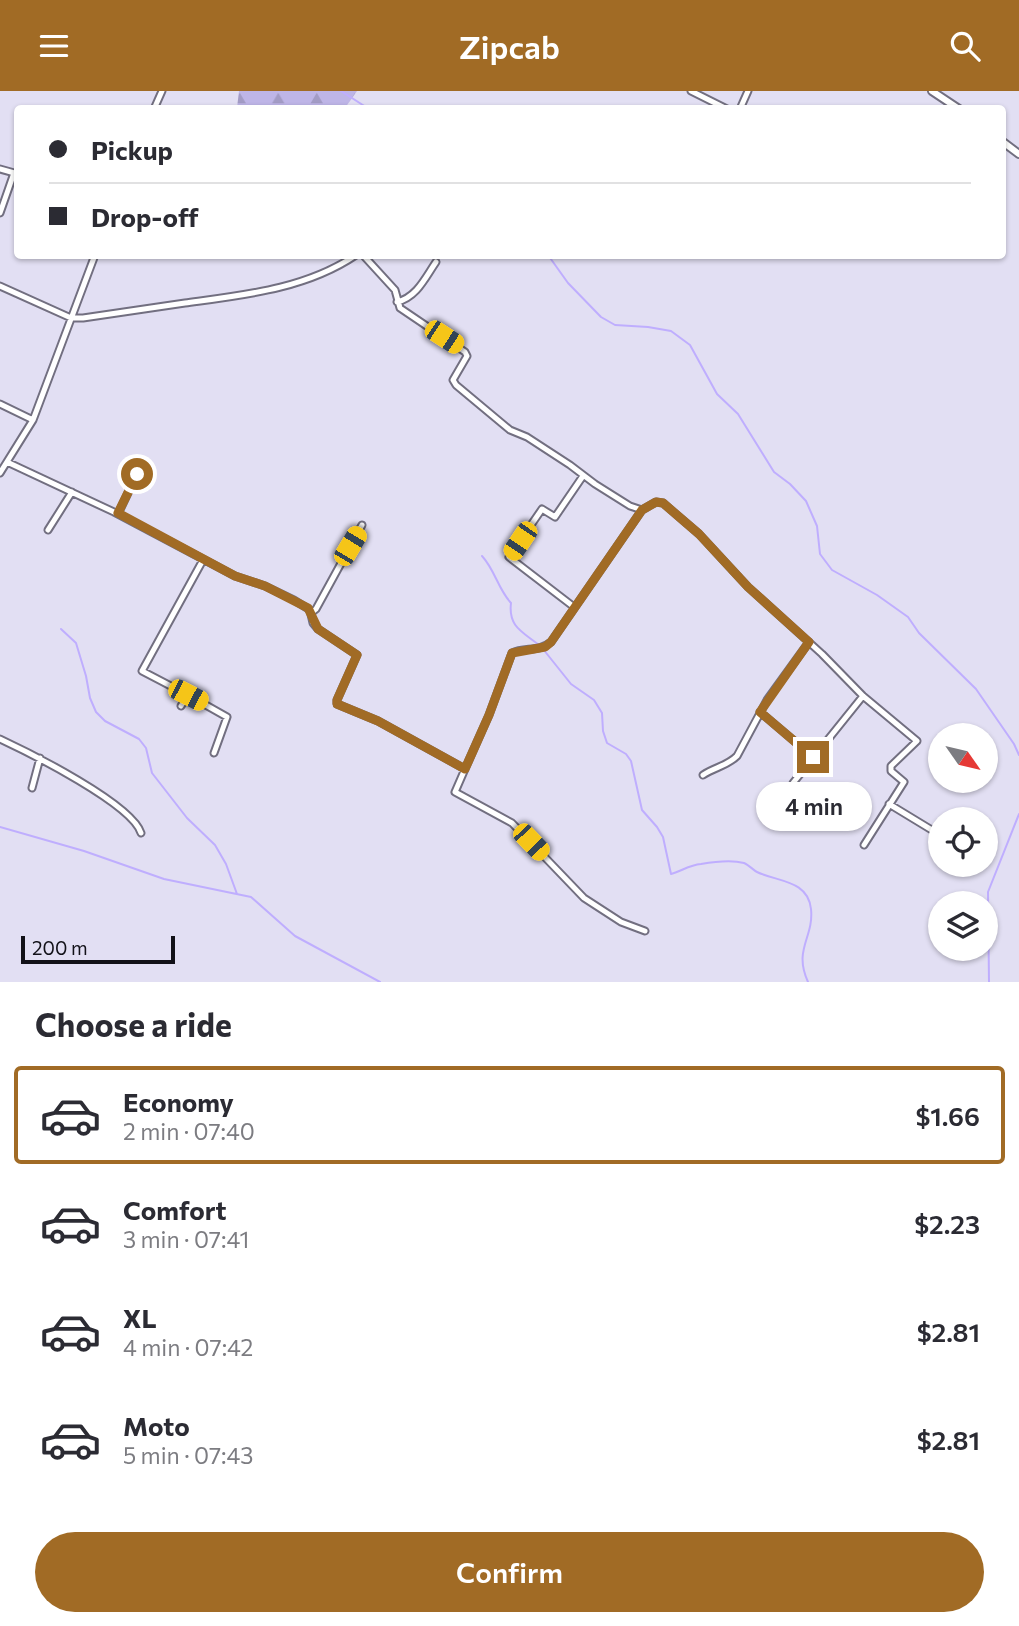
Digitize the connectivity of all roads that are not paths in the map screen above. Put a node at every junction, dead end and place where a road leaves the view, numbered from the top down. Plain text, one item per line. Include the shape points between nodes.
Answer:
1 (691, 91) edge
2 (932, 91) edge
3 (719, 105) edge
4 (953, 105) edge
5 (14, 178) edge
6 (0, 213) edge
7 (93, 259) edge
8 (350, 259) edge
9 (367, 259) edge
10 (436, 262) dead end
11 (0, 286) edge
12 (397, 302) junction
13 (71, 318) junction
14 (0, 404) edge
15 (33, 420) junction
16 (7, 461) junction
17 (0, 473) edge
18 (137, 474) dead end
19 (583, 475) junction
20 (72, 492) junction
21 (642, 510) junction
22 (118, 513) junction
23 (362, 525) dead end
24 (48, 530) dead end
25 (204, 560) junction
26 (575, 607) junction
27 (311, 613) junction
28 (809, 642) junction
29 (188, 695) junction
30 (863, 696) junction
31 (181, 706) dead end
32 (760, 712) junction
33 (0, 739) edge
34 (214, 753) dead end
35 (813, 757) junction
36 (40, 758) junction
37 (465, 769) junction
38 (703, 775) dead end
39 (793, 783) dead end
40 (32, 788) dead end
41 (889, 804) junction
42 (928, 828) edge
43 (141, 833) dead end
44 (864, 845) dead end
45 (645, 931) dead end

1 - 3 street
2 - 4 street
5 - 6 street
7 - 13 street
8 - 13 street via 307,280 250,294
9 - 12 street via 395,290
10 - 12 street via 414,295
11 - 13 street
12 - 19 street via 402,310 466,352 453,380 456,386 510,430
13 - 15 street
14 - 15 street
15 - 16 street
16 - 17 street
16 - 20 street
18 - 22 street
19 - 21 street
19 - 26 street via 555,517 542,509 509,557
20 - 22 street
20 - 24 street
21 - 26 street
21 - 28 street via 656,502 673,510
22 - 25 street
23 - 27 street
25 - 27 street via 294,600
25 - 29 street via 142,671
26 - 37 street via 545,647 516,651 510,657
27 - 37 street via 318,629 357,655 337,704
28 - 30 street
28 - 32 street
29 - 31 street
29 - 34 street via 227,716
30 - 35 street
30 - 41 street via 917,741 891,766 904,782
32 - 35 street
32 - 38 street via 737,756
33 - 36 street
35 - 39 street
36 - 40 street
36 - 43 street via 108,800 139,826
37 - 45 street via 455,792 512,823 584,898 621,922
41 - 42 street
41 - 44 street

